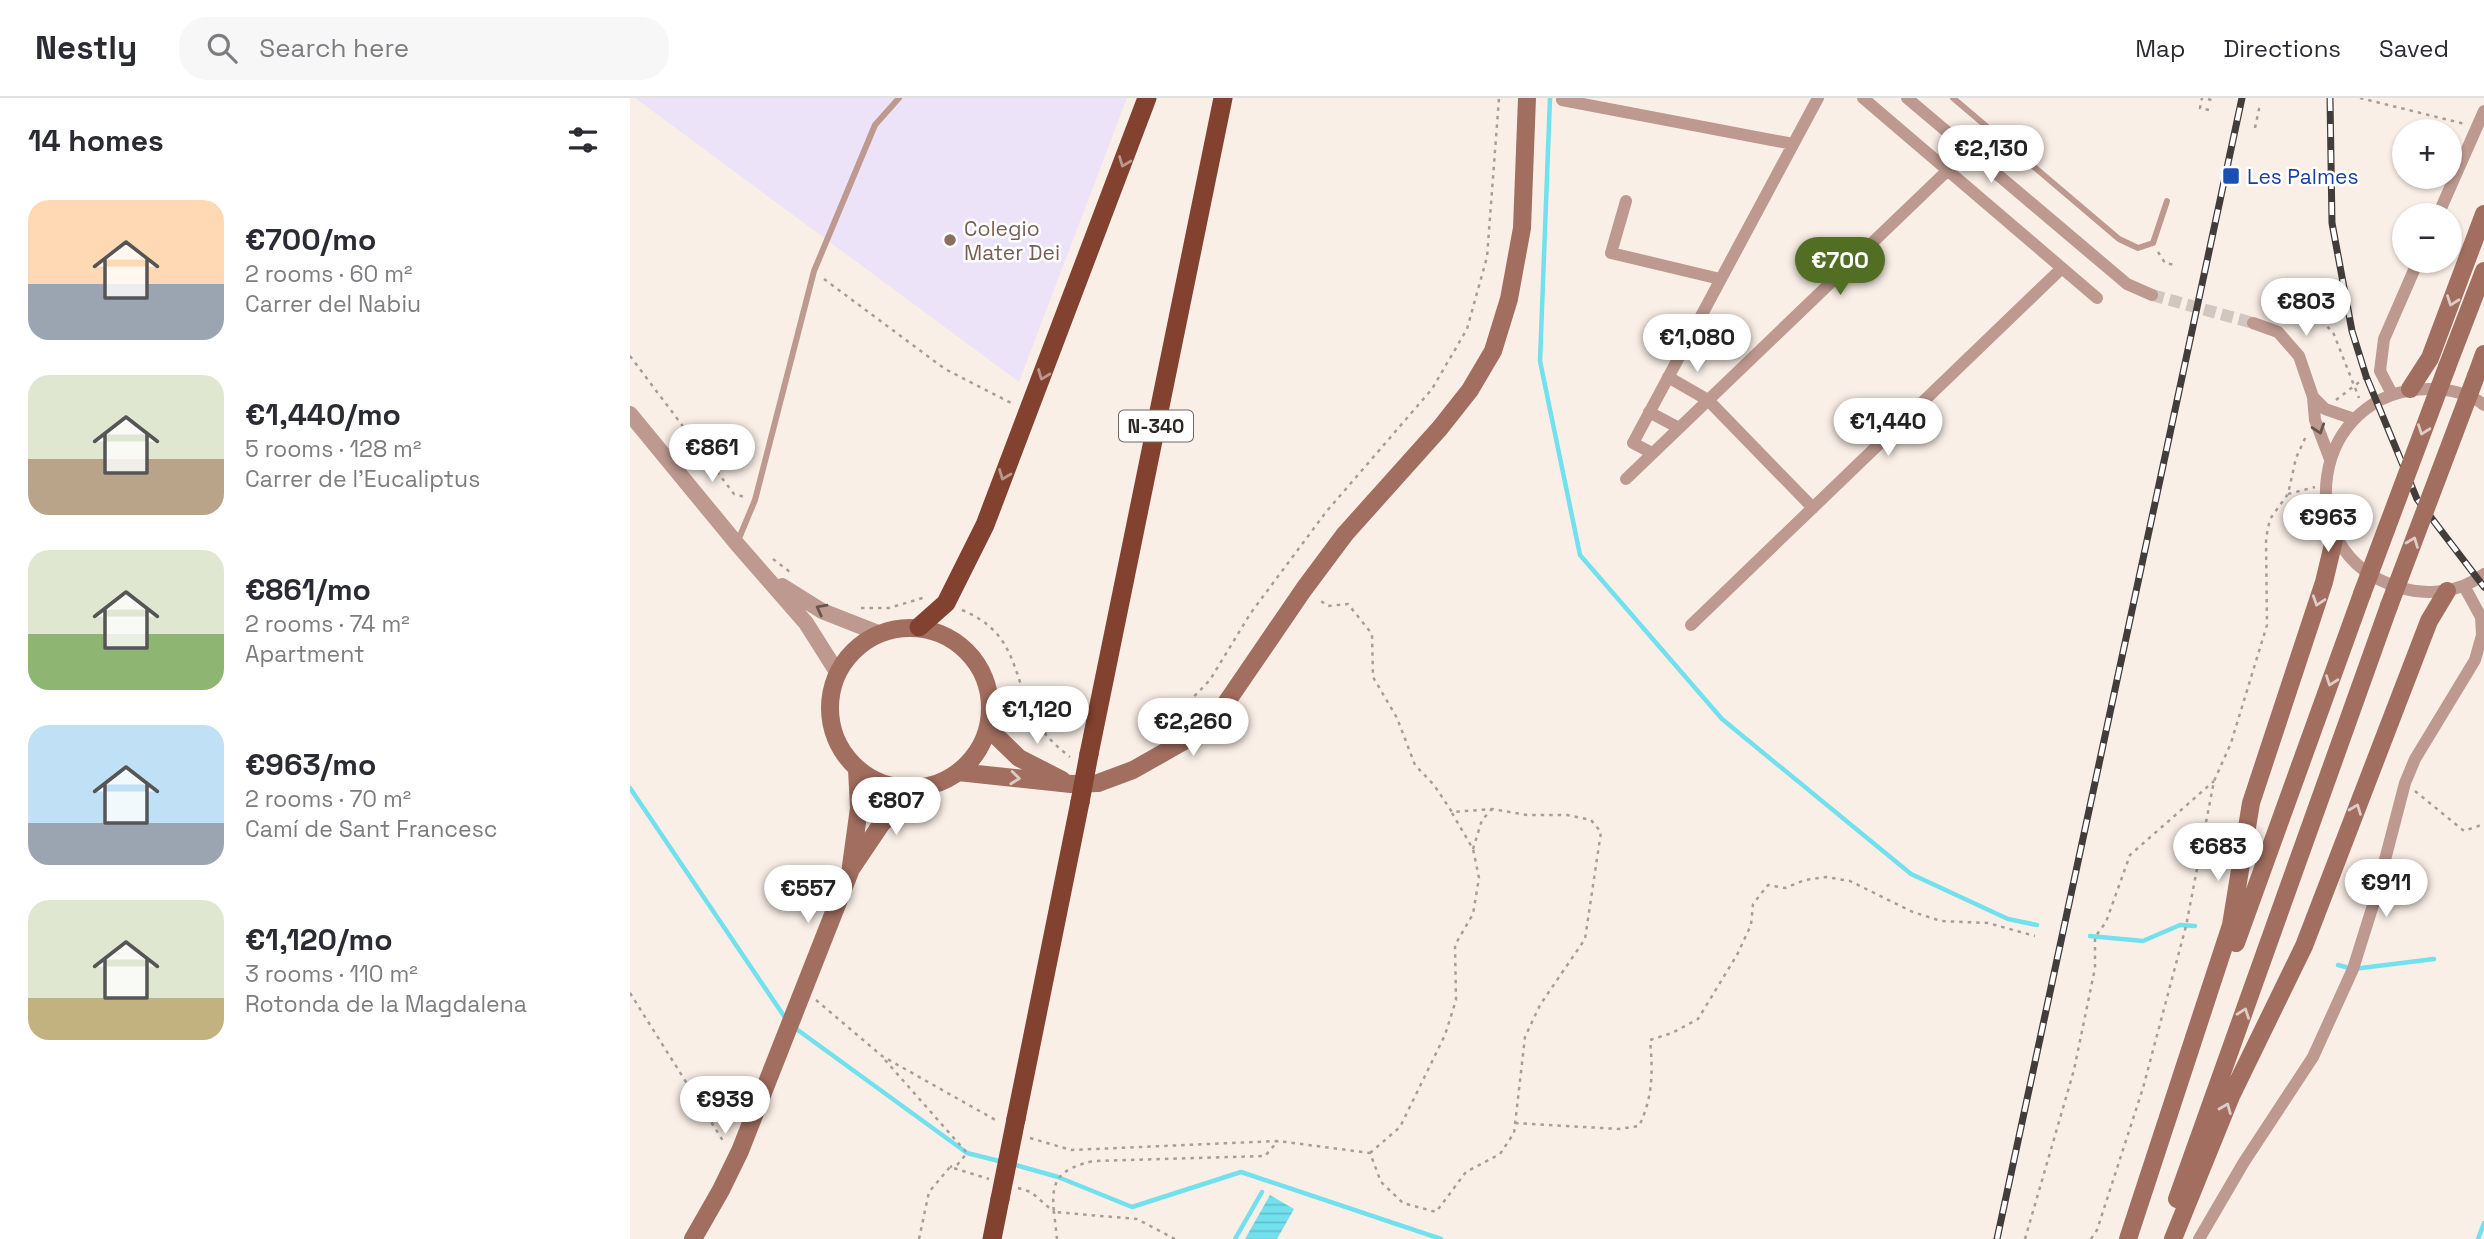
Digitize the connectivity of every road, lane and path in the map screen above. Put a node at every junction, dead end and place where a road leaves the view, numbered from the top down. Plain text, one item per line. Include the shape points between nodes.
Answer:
1 (900, 98) edge
2 (1147, 98) edge
3 (1223, 98) edge
4 (1527, 98) edge
5 (1818, 98) edge
6 (1863, 98) edge
7 (1908, 98) edge
8 (1953, 98) edge
9 (2360, 98) edge
10 (1562, 100) dead end
11 (2212, 100) dead end
12 (2258, 109) dead end
13 (2209, 110) dead end
14 (2484, 111) edge
15 (2477, 127) junction
16 (2255, 128) dead end
17 (1793, 144) junction
18 (1948, 170) junction
19 (1626, 201) dead end
20 (2167, 201) dead end
21 (2443, 203) edge
22 (2484, 214) edge
23 (2153, 243) junction
24 (2175, 265) dead end
25 (2062, 268) junction
26 (814, 271) junction
27 (2484, 271) edge
28 (2413, 273) edge
29 (1720, 279) junction
30 (2290, 292) dead end
31 (2152, 295) tunnel mouth
32 (2097, 298) dead end
33 (2253, 323) tunnel mouth
34 (2484, 354) edge
35 (630, 356) edge
36 (1668, 377) junction
37 (2410, 389) junction
38 (2392, 394) junction
39 (2314, 397) junction
40 (1708, 400) junction
41 (2484, 405) edge
42 (1029, 412) junction
43 (1649, 412) junction
44 (630, 414) edge
45 (2359, 414) junction
46 (1679, 428) junction
47 (1652, 453) junction
48 (2330, 459) junction
49 (1626, 479) dead end
50 (2325, 485) junction
51 (755, 500) junction
52 (1813, 508) junction
53 (2335, 536) junction
54 (737, 544) junction
55 (2484, 574) edge
56 (768, 577) junction
57 (2456, 588) junction
58 (1304, 589) junction
59 (1691, 625) dead end
60 (919, 627) junction
61 (878, 633) junction
62 (837, 672) junction
63 (988, 728) junction
64 (857, 769) junction
65 (958, 772) junction
66 (2214, 781) junction
67 (2405, 783) junction
68 (921, 788) junction
69 (1075, 793) junction
70 (1492, 808) junction
71 (1452, 812) junction
72 (2484, 824) edge
73 (1473, 849) junction
74 (851, 869) junction
75 (2035, 936) dead end
76 (2089, 942) dead end
77 (2095, 944) junction
78 (802, 992) junction
79 (630, 993) edge
80 (882, 1056) junction
81 (1009, 1122) junction
82 (1515, 1123) junction
83 (1027, 1138) dead end
84 (1278, 1141) junction
85 (740, 1151) junction
86 (1370, 1153) junction
87 (950, 1167) dead end
88 (693, 1239) edge
89 (992, 1239) edge
90 (1175, 1239) edge
91 (2025, 1239) edge
92 (2091, 1239) edge
93 (2129, 1239) edge
94 (2163, 1239) edge
95 (2173, 1239) edge
96 (2199, 1239) edge

1 - 26 lane via 875,125
2 -> 42 highway
3 - 69 highway, N-340, bridge via 1089,754
4 - 58 main road via 1522,228 1509,299 1493,351 1463,400 1345,534
5 - 17 street
6 - 18 street
7 - 31 street via 2127,284
8 - 23 lane via 2119,239 2138,248
9 - 15 path
10 - 17 street
11 - 13 path via 2202,98 2200,108
12 - 16 path
14 - 15 street
15 - 21 street
17 - 29 street
18 - 25 street
18 - 40 street
19 - 29 street via 1611,253
20 - 23 lane
22 -> 37 main road via 2430,359
23 - 24 path via 2164,262
25 - 32 street
25 - 52 street
26 - 42 path via 945,369
26 - 51 lane
27 -> 93 main road, bridge
28 - 38 street via 2384,339 2380,371
29 - 36 street
30 - 45 path via 2333,332
33 - 39 street via 2278,332 2299,356
94 -> 34 main road, bridge
35 - 51 path via 734,494
36 - 40 street
36 - 43 street
37 - 38 street
37 - 41 street via 2446,389
38 - 45 street
39 - 45 street via 2325,409
39 -> 48 street via 2315,420
40 - 46 street
40 - 52 street
42 -> 60 highway via 965,567 946,603
43 - 46 street
43 - 47 street via 1633,443
44 - 54 street
45 - 48 street via 2339,438
46 - 47 street
47 - 49 street
48 - 50 street
50 - 53 street
50 - 66 path via 2288,494 2270,519 2267,625 2231,743
51 - 54 lane
52 - 59 street
53 - 57 street via 2355,563 2382,582 2414,592
53 -> 93 main road via 2251,803 2231,925
54 - 56 street
55 - 57 street
61 -> 56 street via 822,611
56 - 62 street via 806,623
57 - 67 street via 2482,617 2482,635 2475,660
95 -> 57 main road via 2231,1097 2304,946 2429,621
58 - 69 main road via 1224,706 1186,740 1133,771
58 - 71 path via 1328,606 1348,604 1372,634 1373,677 1397,718 1415,765
60 - 61 main road
60 - 63 main road via 945,635 968,651 984,674 991,700
61 - 62 main road via 848,656
62 - 64 main road via 830,698 831,724 840,749
63 - 65 main road via 977,753
63 - 69 main road via 1018,758
64 - 68 main road via 898,788
64 - 74 main road via 859,808
65 - 68 main road
65 -> 69 main road
66 - 77 path via 2130,855
66 - 92 path via 2183,939 2143,1088
67 - 72 path via 2464,831
67 - 96 street via 2353,969 2313,1057
68 - 74 main road via 883,822
69 - 81 highway, N-340
70 - 71 path
70 - 73 path via 1482,821
70 - 82 path via 1579,817 1591,820 1601,832 1585,939 1540,1005 1525,1037
71 - 73 path
73 - 86 path via 1479,878 1473,915 1455,945 1456,1000 1445,1035 1399,1127
74 - 78 main road
75 - 82 path via 1988,923 1941,921 1850,881 1826,877 1785,888 1769,885 1753,904 1751,925 1737,955 1698,1019 1650,1040 1649,1105 1639,1126
76 - 77 path
77 - 91 path via 2095,968 2074,1070
78 - 80 path
78 - 85 main road
79 - 85 path via 722,1143
80 - 81 path
80 - 87 path via 967,1153
81 - 89 highway, N-340, bridge
82 - 86 path via 1500,1154 1466,1172 1436,1212 1403,1203 1381,1182
83 - 84 path via 1071,1150
84 - 86 path
84 - 90 path via 1265,1156 1093,1161 1072,1166 1058,1177 1052,1195 1054,1212 1137,1219
85 - 88 main road

